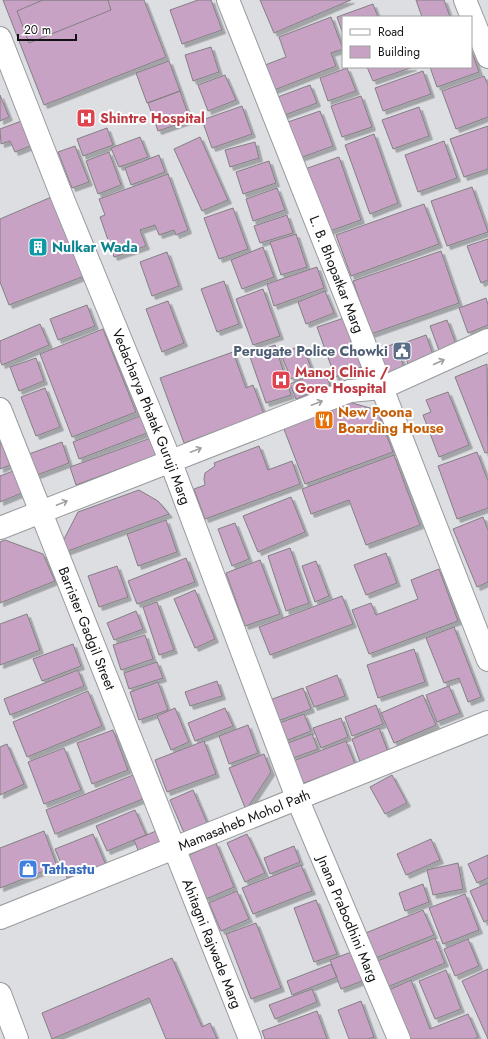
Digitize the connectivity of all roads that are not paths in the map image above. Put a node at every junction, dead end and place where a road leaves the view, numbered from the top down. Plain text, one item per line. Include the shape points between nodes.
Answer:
1 (228, 0) edge
2 (465, 0) edge
3 (471, 16) edge
4 (472, 17) edge
5 (0, 38) edge
6 (488, 57) edge
7 (488, 340) edge
8 (382, 388) junction
9 (0, 409) edge
10 (170, 460) junction
11 (42, 511) junction
12 (0, 528) edge
13 (488, 660) edge
14 (488, 722) edge
15 (297, 798) junction
16 (173, 848) junction
17 (0, 918) edge
18 (0, 994) edge
19 (17, 1039) edge
20 (250, 1039) edge
21 (399, 1039) edge

1 - 8 street, L. B. Bhopatkar Marg
2 - 3 street
4 - 6 street
5 - 10 street, Vedacharya Phatak Guruji Marg
8 -> 7 street
10 -> 8 street via 350,391
8 - 13 street, L. B. Bhopatkar Marg
9 - 11 street, Barrister Gadgil Street
11 -> 10 street
10 - 15 street, Vedacharya Phatak Guruji Marg
11 - 12 street
11 - 16 street, Barrister Gadgil Street
14 - 15 street, Mamasaheb Mohol Path
15 - 16 street, Mamasaheb Mohol Path
15 - 21 street, Jnana Prabodhini Marg
16 - 17 street, Mamasaheb Mohol Path
16 - 20 street, Ahitagni Rajwade Marg
18 - 19 street

